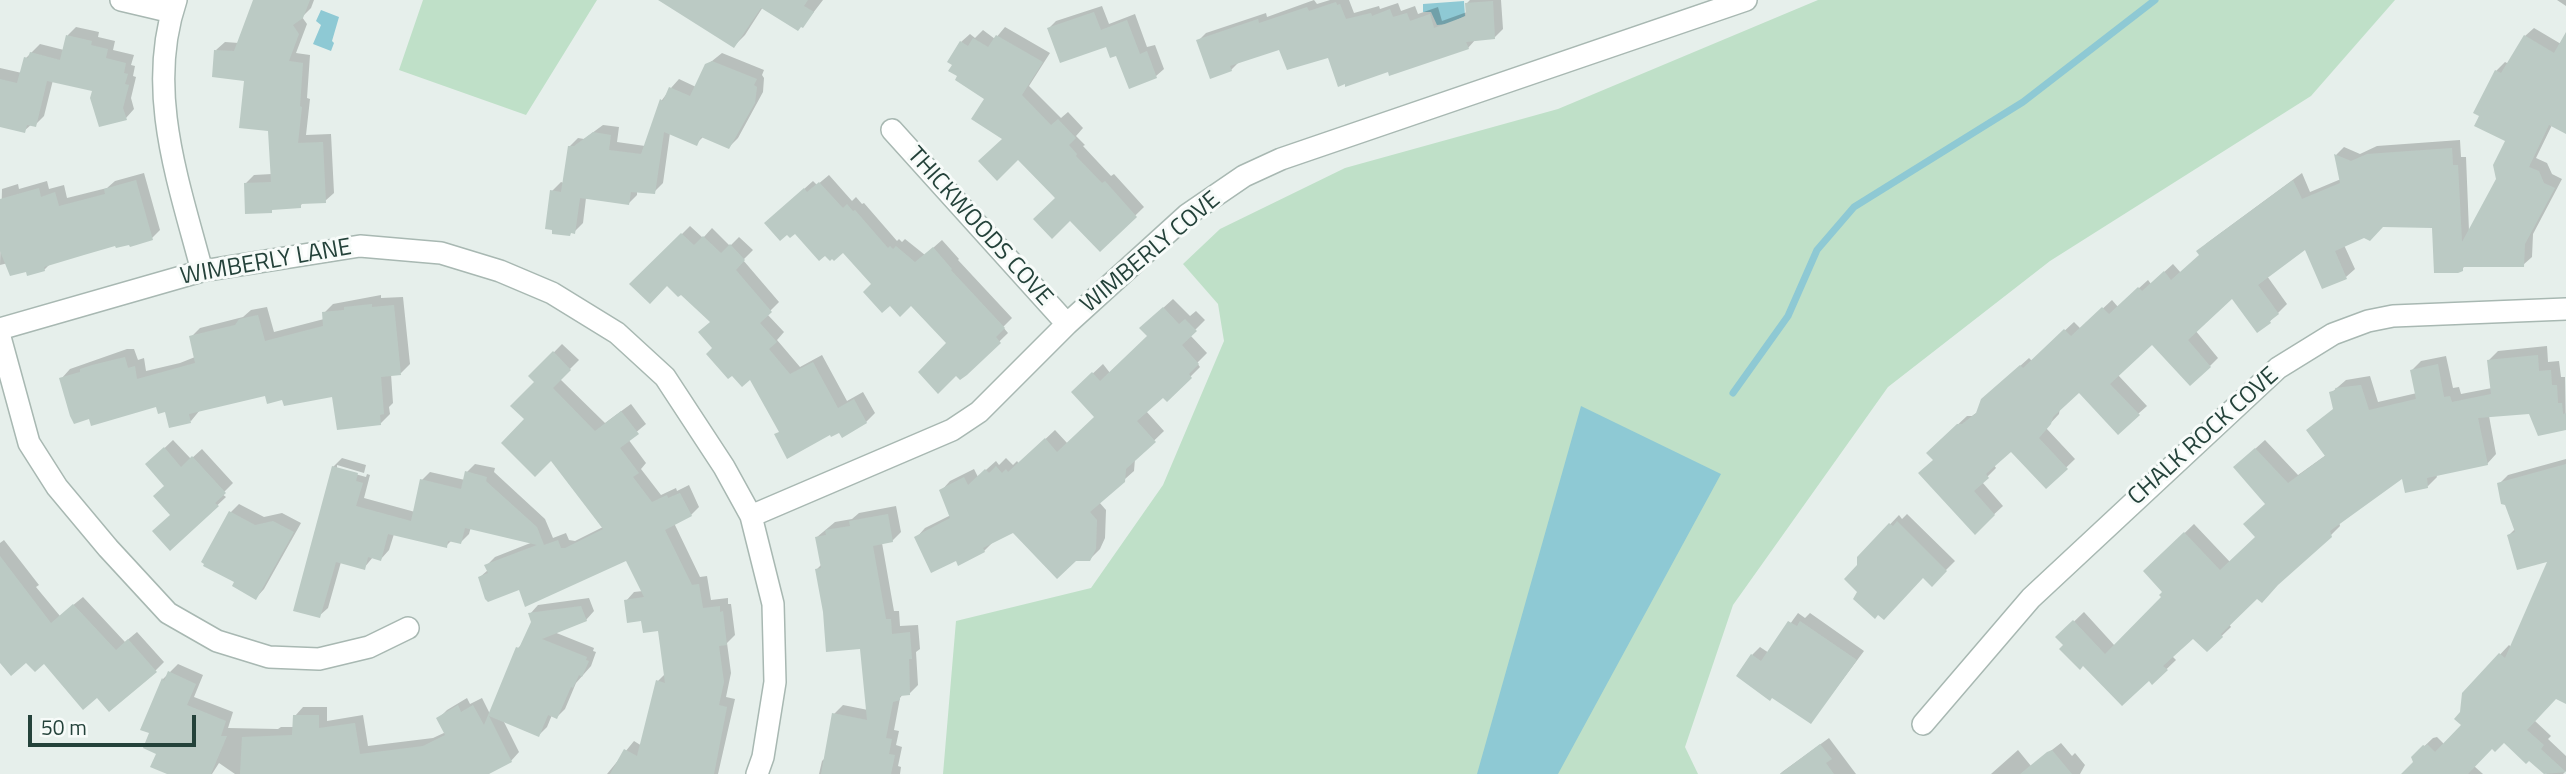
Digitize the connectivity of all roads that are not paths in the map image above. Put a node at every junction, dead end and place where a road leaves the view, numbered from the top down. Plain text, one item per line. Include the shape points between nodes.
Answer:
1 (121, 0) edge
2 (1746, 0) edge
3 (174, 6) edge
4 (892, 130) dead end
5 (202, 271) junction
6 (2566, 309) edge
7 (1067, 324) junction
8 (0, 328) edge
9 (0, 337) edge
10 (751, 516) junction
11 (408, 628) dead end
12 (1923, 724) dead end
13 (757, 774) edge

1 - 3 street
2 - 7 street, WIMBERLY COVE via 1281,159 1244,176 1187,215
3 - 5 street via 162,78 169,146
4 - 7 street, THICKWOODS COVE
5 - 8 street, WIMBERLY LANE
5 - 10 street, WIMBERLY LANE via 360,246 441,253 552,293 617,333 665,377
6 - 12 street, CHALK ROCK COVE via 2368,321 2333,334 2278,368 2031,598
7 - 10 street, WIMBERLY COVE via 979,412 952,430
9 - 11 street via 29,443 57,487 168,613 217,641 268,657 319,659 369,647
10 - 13 street, WIMBERLY LANE via 773,604 775,682

